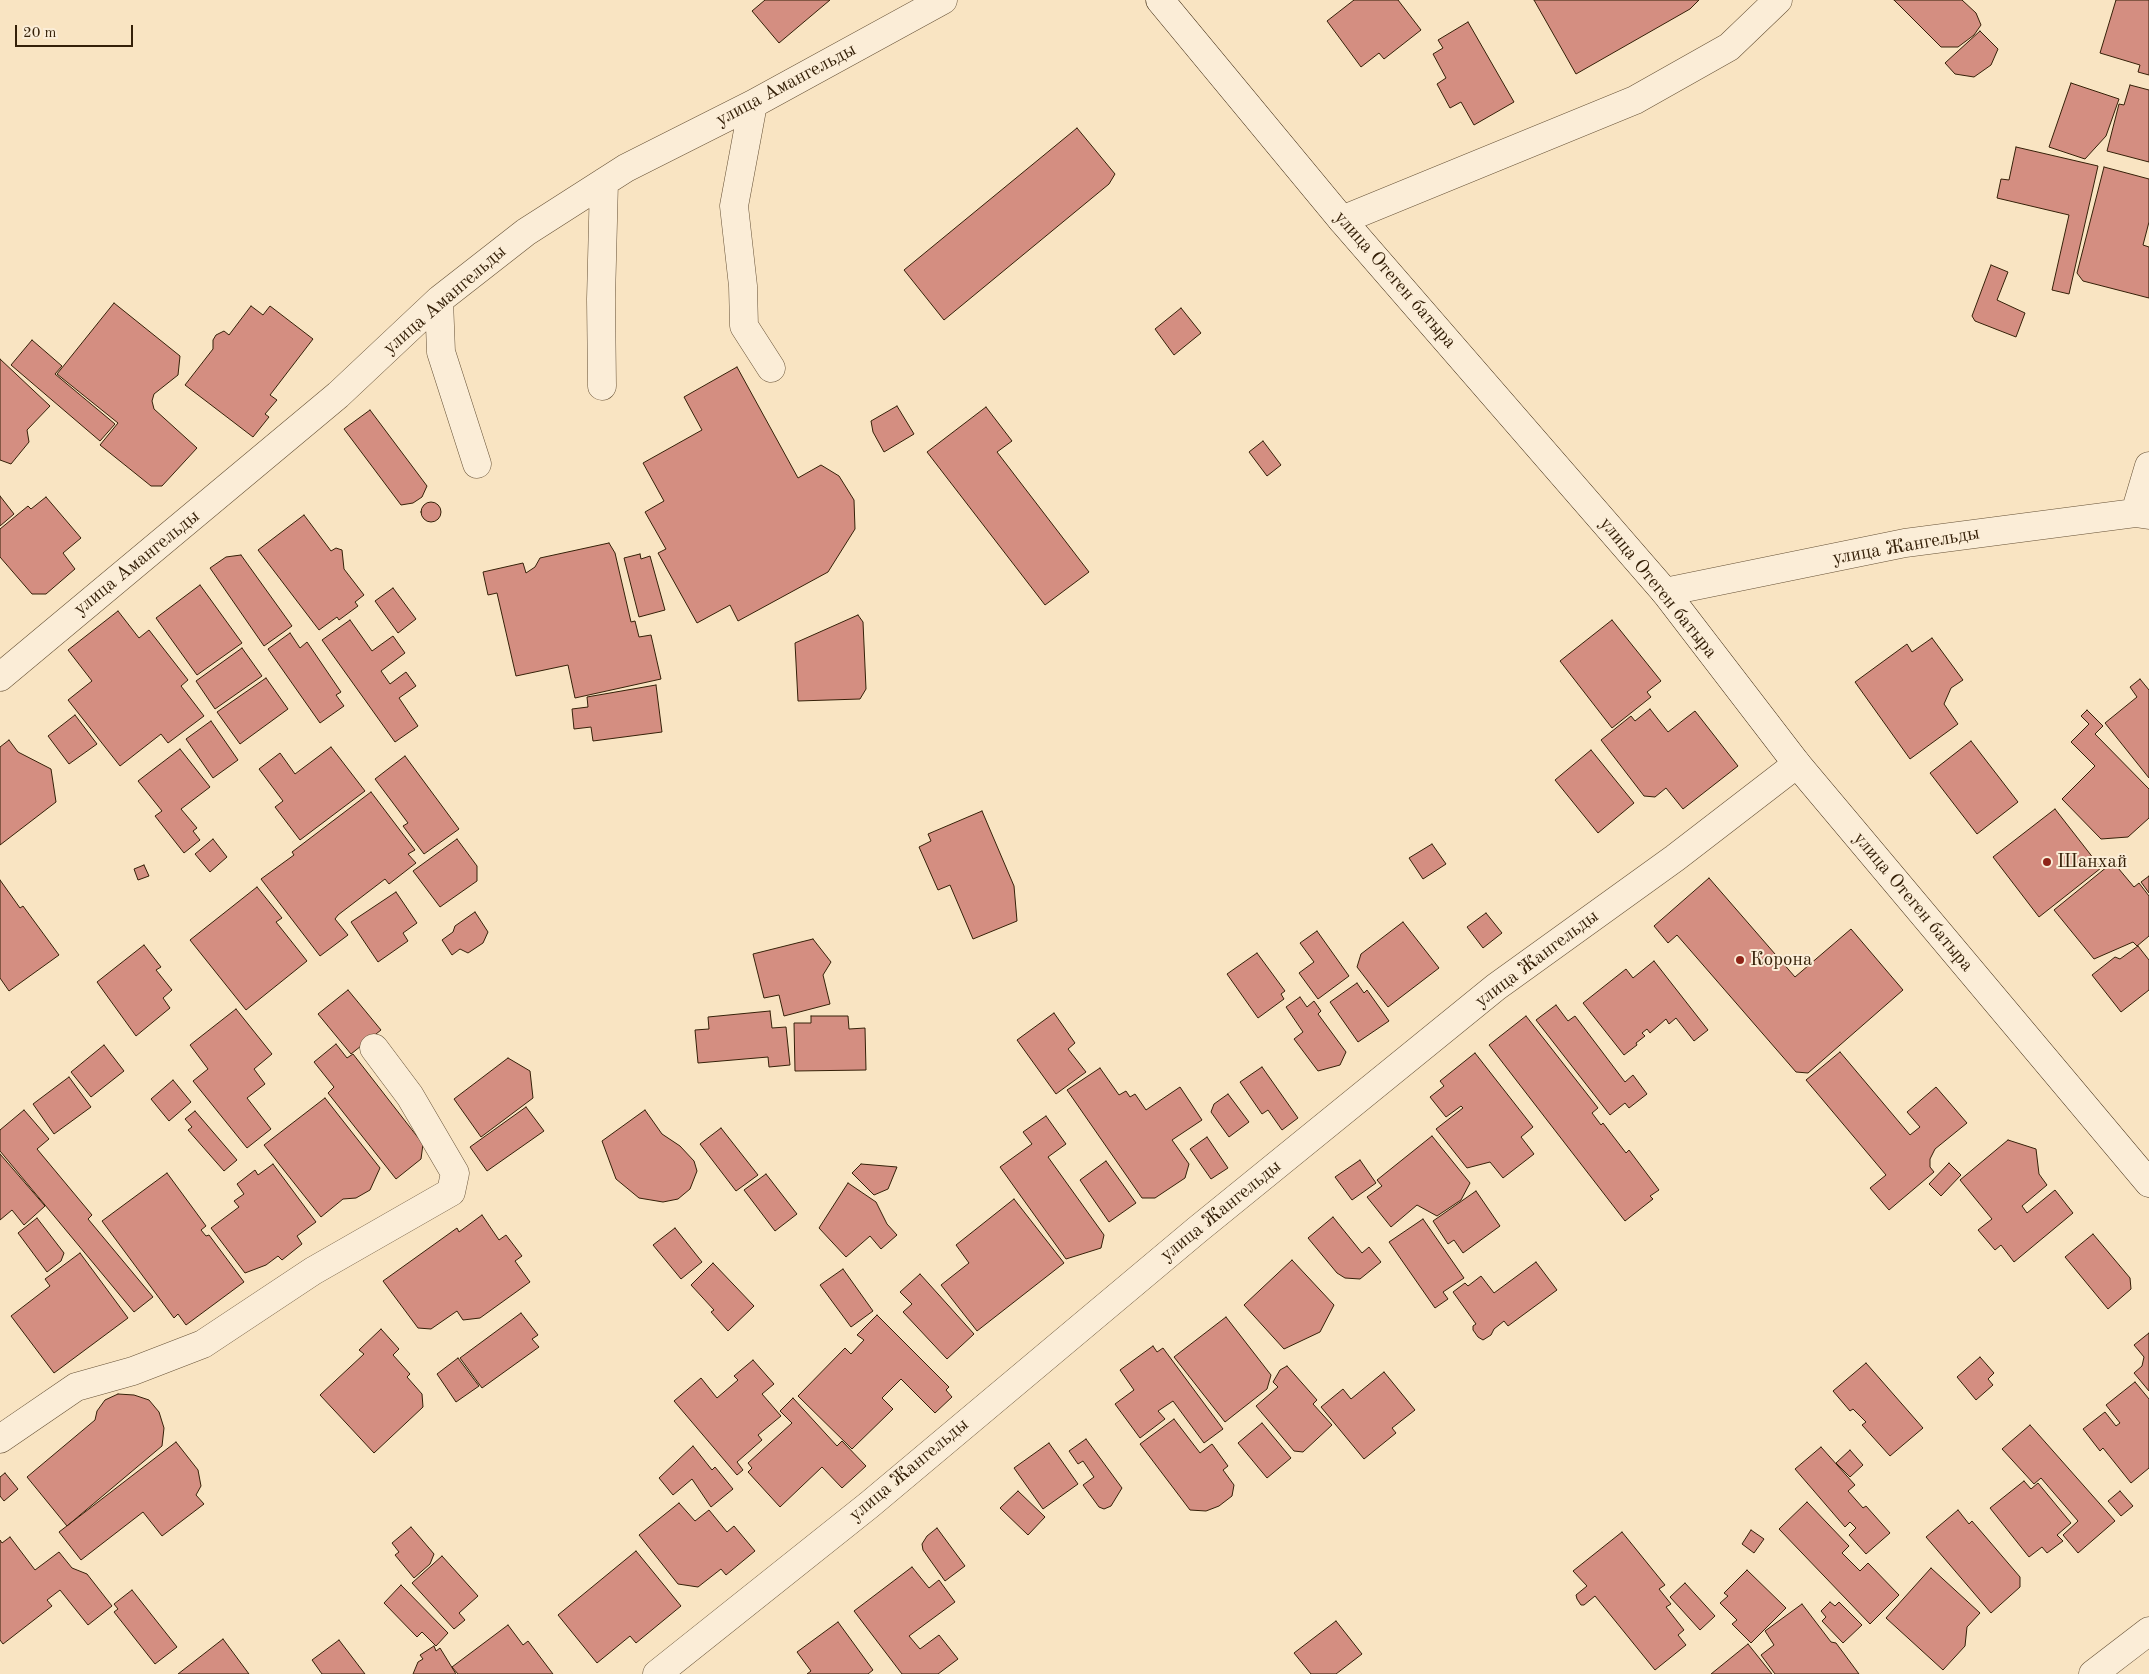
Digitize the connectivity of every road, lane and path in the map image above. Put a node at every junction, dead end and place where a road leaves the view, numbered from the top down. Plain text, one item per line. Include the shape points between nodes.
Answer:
1 (943, 0) edge
2 (1778, 0) edge
3 (1166, 2) edge
4 (753, 104) junction
5 (604, 182) junction
6 (1342, 220) junction
7 (439, 300) junction
8 (770, 368) dead end
9 (602, 386) dead end
10 (477, 464) dead end
11 (2149, 466) edge
12 (2142, 514) edge
13 (1665, 592) junction
14 (0, 677) edge
15 (1797, 764) junction
16 (374, 1048) dead end
17 (2149, 1182) edge
18 (0, 1439) edge
19 (2149, 1630) edge
20 (657, 1674) edge
21 (2093, 1674) edge

1 - 4 street, улица Амангельды
2 - 6 street via 1729,47 1635,100
3 - 6 street, улица Отеген батыра
4 - 5 street, улица Амангельды
4 - 8 street via 734,206 744,326
5 - 7 street, улица Амангельды via 526,232
5 - 9 street via 600,299
6 - 13 street, улица Отеген батыра
7 - 10 street via 441,352
7 - 14 street, улица Амангельды via 331,401
11 - 12 street
12 - 13 street, улица Жангельды via 1905,543
13 - 15 street, улица Отеген батыра
15 - 17 street, улица Отеген батыра
15 - 20 street, улица Жангельды via 1675,858 1496,987 1197,1230 869,1505
16 - 18 street via 410,1096 455,1173 451,1192 313,1271 203,1344 76,1387
19 - 21 street

